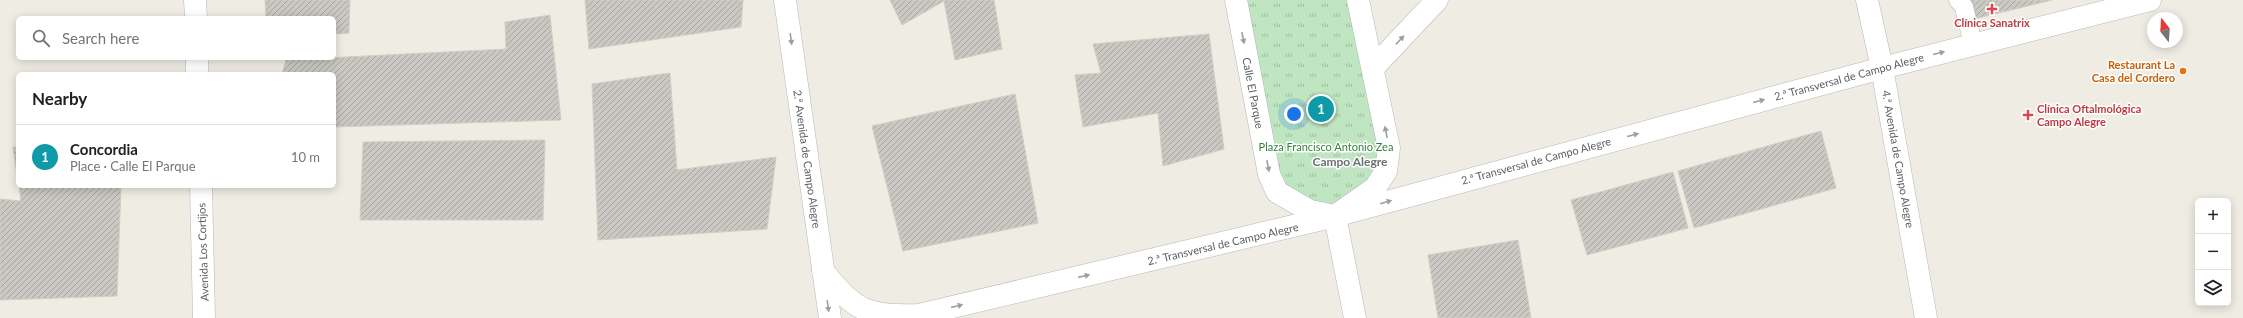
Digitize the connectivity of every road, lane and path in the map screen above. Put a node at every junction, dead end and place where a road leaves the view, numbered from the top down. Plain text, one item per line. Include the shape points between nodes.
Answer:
1 (195, 0) edge
2 (785, 0) edge
3 (1236, 0) edge
4 (1358, 0) edge
5 (1437, 0) edge
6 (1867, 0) edge
7 (1958, 0) edge
8 (2150, 0) edge
9 (196, 16) edge
10 (1973, 44) junction
11 (197, 60) edge
12 (1373, 68) junction
13 (1882, 68) junction
14 (197, 72) edge
15 (201, 188) edge
16 (1335, 216) junction
17 (823, 271) junction
18 (917, 316) edge
19 (204, 318) edge
20 (830, 318) edge
21 (1355, 318) edge
22 (1926, 318) edge

1 - 9 street
2 -> 17 street, 2.ª Avenida de Campo Alegre
3 -> 16 street, Calle El Parque via 1269,174 1274,186 1277,192 1310,211
4 - 12 street
12 -> 5 street
6 - 13 street, 4.ª Avenida de Campo Alegre
7 - 10 lane via 1964,6
8 - 10 street, 2.ª Transversal de Campo Alegre
13 -> 10 street, 2.ª Transversal de Campo Alegre
11 - 14 street
16 -> 12 street via 1376,188 1386,171 1389,148
16 -> 13 street, 2.ª Transversal de Campo Alegre
13 - 22 street, 4.ª Avenida de Campo Alegre
15 - 19 street, Avenida Los Cortijos
18 -> 16 street, 2.ª Transversal de Campo Alegre
16 - 21 street
17 - 18 street, 2.ª Transversal de Campo Alegre via 842,294 874,314
17 -> 20 street, 2.ª Avenida de Campo Alegre

